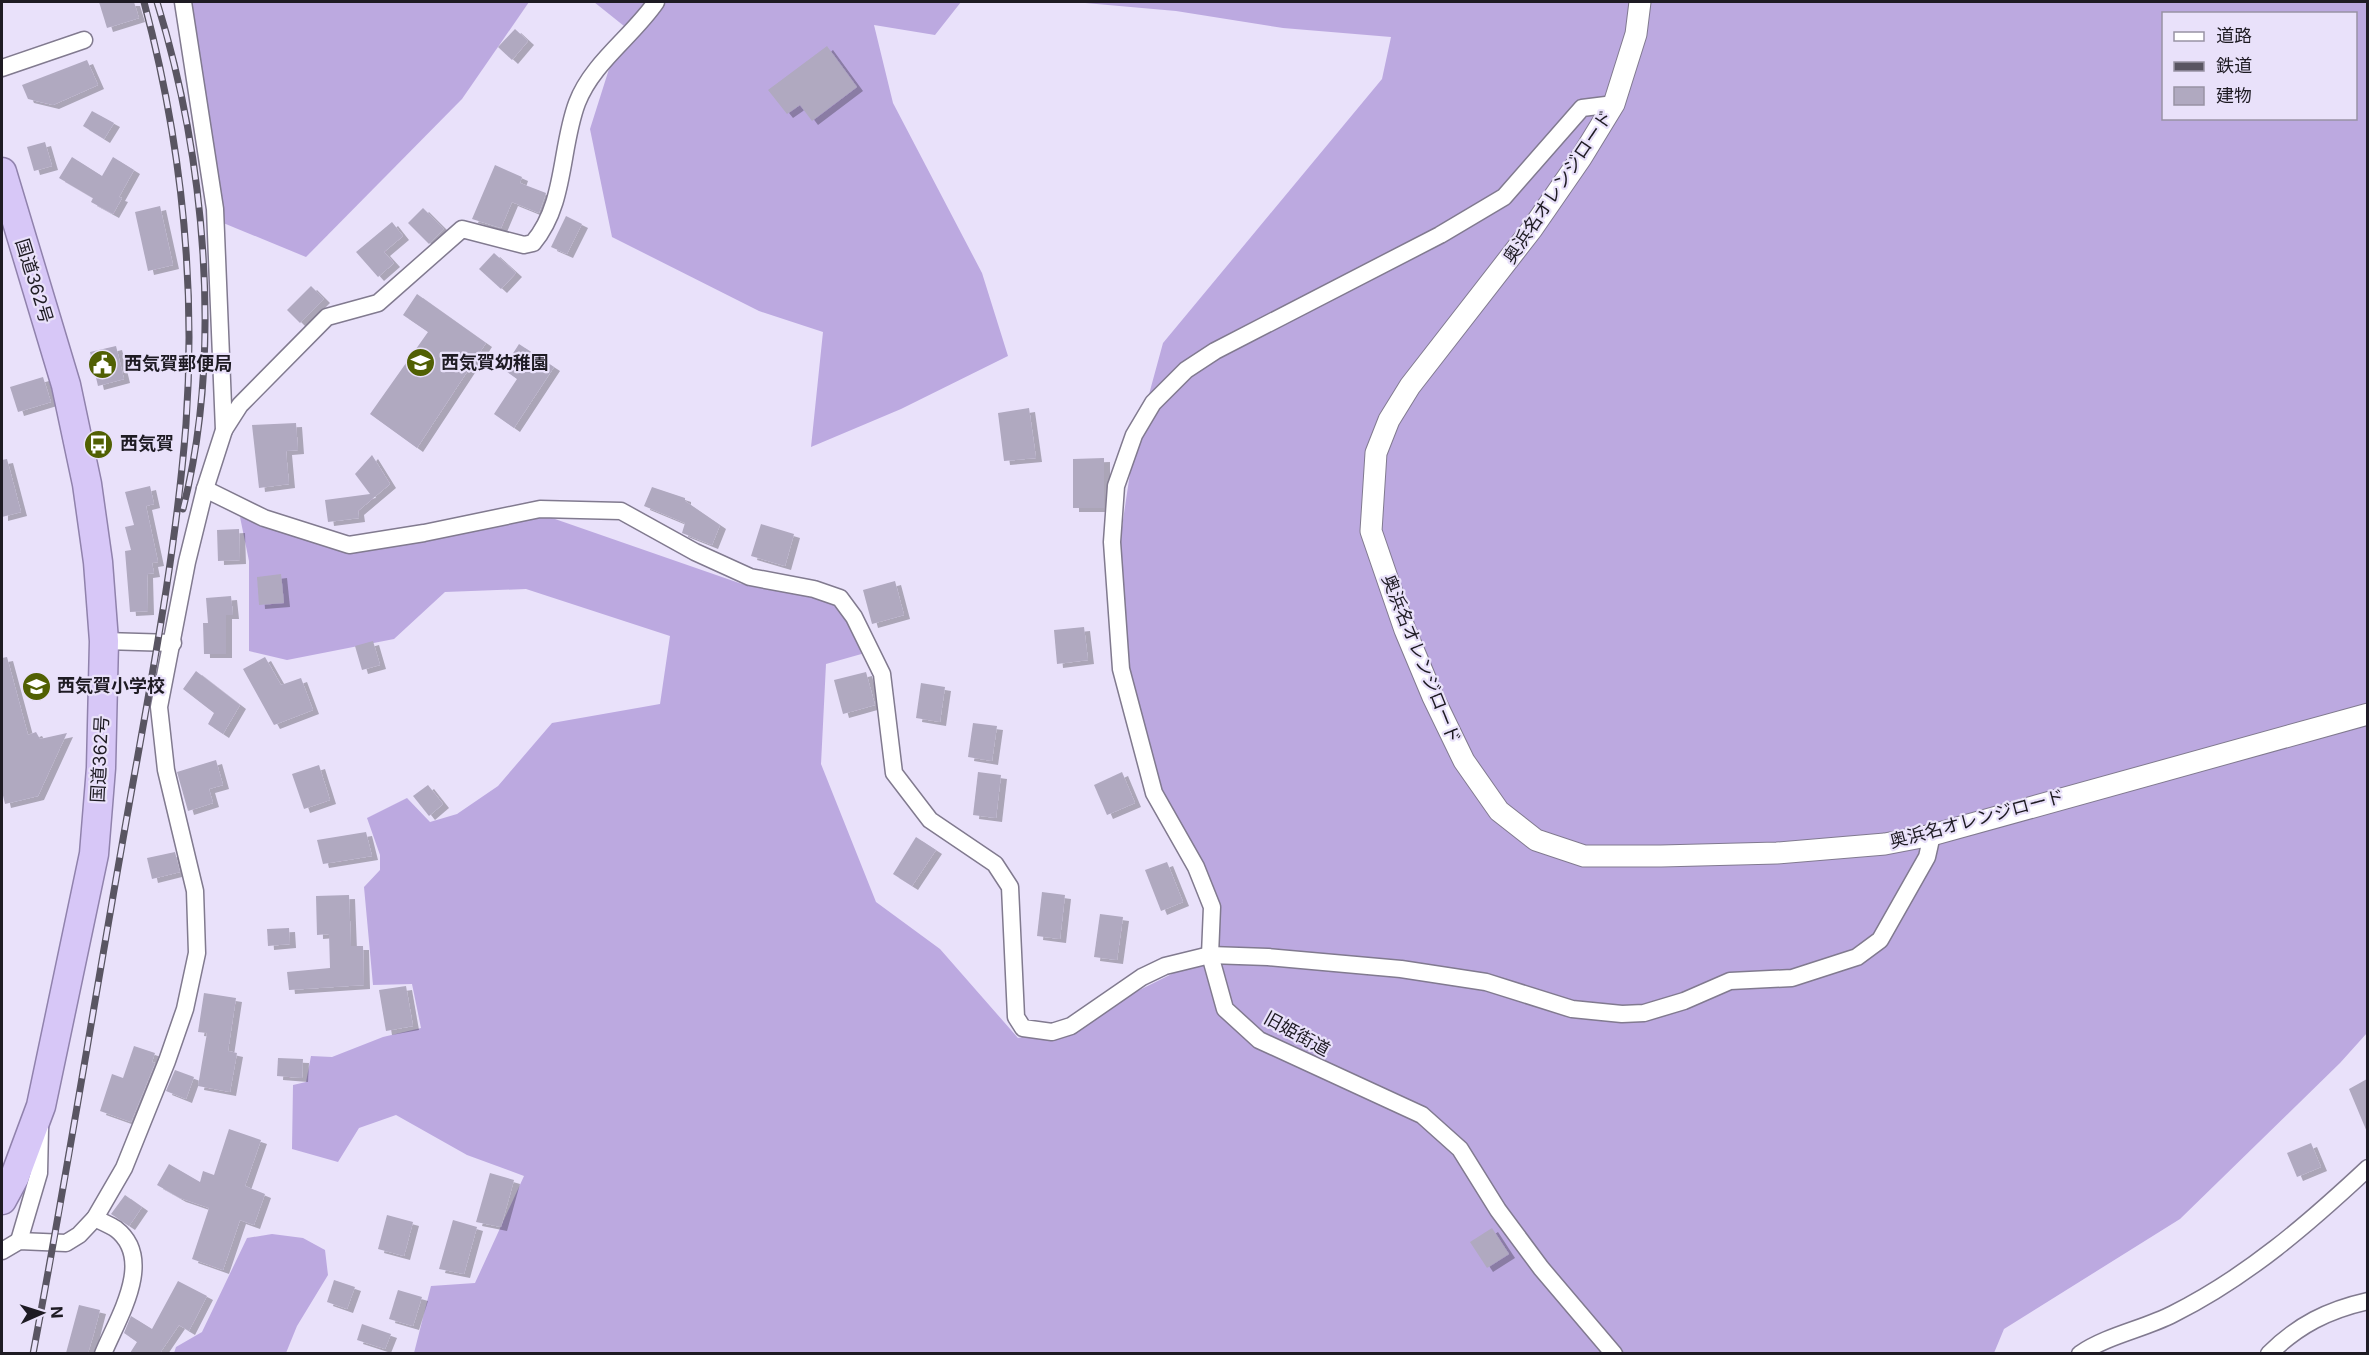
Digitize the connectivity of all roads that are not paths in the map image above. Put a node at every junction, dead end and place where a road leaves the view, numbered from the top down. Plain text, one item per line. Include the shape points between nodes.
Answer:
1 (183, 2) edge
2 (656, 2) edge
3 (1640, 2) edge
4 (84, 40) dead end
5 (2, 68) edge
6 (1614, 105) junction
7 (2, 172) edge
8 (9, 222) edge
9 (224, 430) junction
10 (205, 489) junction
11 (104, 641) junction
12 (173, 643) junction
13 (2367, 714) edge
14 (1932, 835) junction
15 (1210, 956) junction
16 (41, 1106) junction
17 (2367, 1168) edge
18 (2, 1200) edge
19 (95, 1218) junction
20 (19, 1241) junction
21 (2, 1251) edge
22 (2367, 1301) edge
23 (102, 1353) edge
24 (1614, 1353) edge
25 (2080, 1353) edge
26 (2269, 1353) edge

1 - 9 street via 215,209
2 - 9 street via 597,70 577,102 553,209 533,243 524,245 462,229 378,303 327,317 240,405
3 - 6 street, 奥浜名オレンジロード via 1636,34
4 - 5 street
6 - 14 street, 奥浜名オレンジロード via 1532,229 1410,386 1389,420 1376,453 1371,531 1433,697 1464,761 1499,812 1536,840 1584,856 1777,853 1885,844
6 - 15 street, 旧姫街道 via 1582,108 1504,197 1186,370 1153,403 1134,435 1116,486 1112,542 1124,679 1154,793 1196,867 1212,907
7 - 8 highway, 国道362号
8 - 11 highway, 国道362号 via 66,385 87,484
9 - 10 street
10 - 12 street
10 - 15 street via 264,518 349,545 424,534 540,509 621,511 750,577 840,598 854,617 882,674 894,773 930,820 995,864 1010,887 1016,1017 1023,1028 1052,1032 1071,1026 1143,977 1165,966
11 - 12 street
11 - 16 highway, 国道362号 via 94,854
12 - 19 street via 159,707 166,770 195,891 197,953 185,1009 167,1061 124,1168
13 - 14 street, 奥浜名オレンジロード
14 - 15 street via 1927,857 1880,940 1857,957 1792,978 1730,981 1644,1013 1572,1009 1486,982 1401,969
15 - 24 street, 旧姫街道 via 1225,1009 1259,1040 1422,1115 1460,1149 1541,1268
16 - 18 highway, 国道362号
16 - 20 street via 39,1173
17 - 25 street via 2253,1267 2173,1314
19 - 20 street via 66,1243
19 - 23 street via 117,1230 134,1255 131,1287
20 - 21 street
22 - 26 street via 2311,1320

